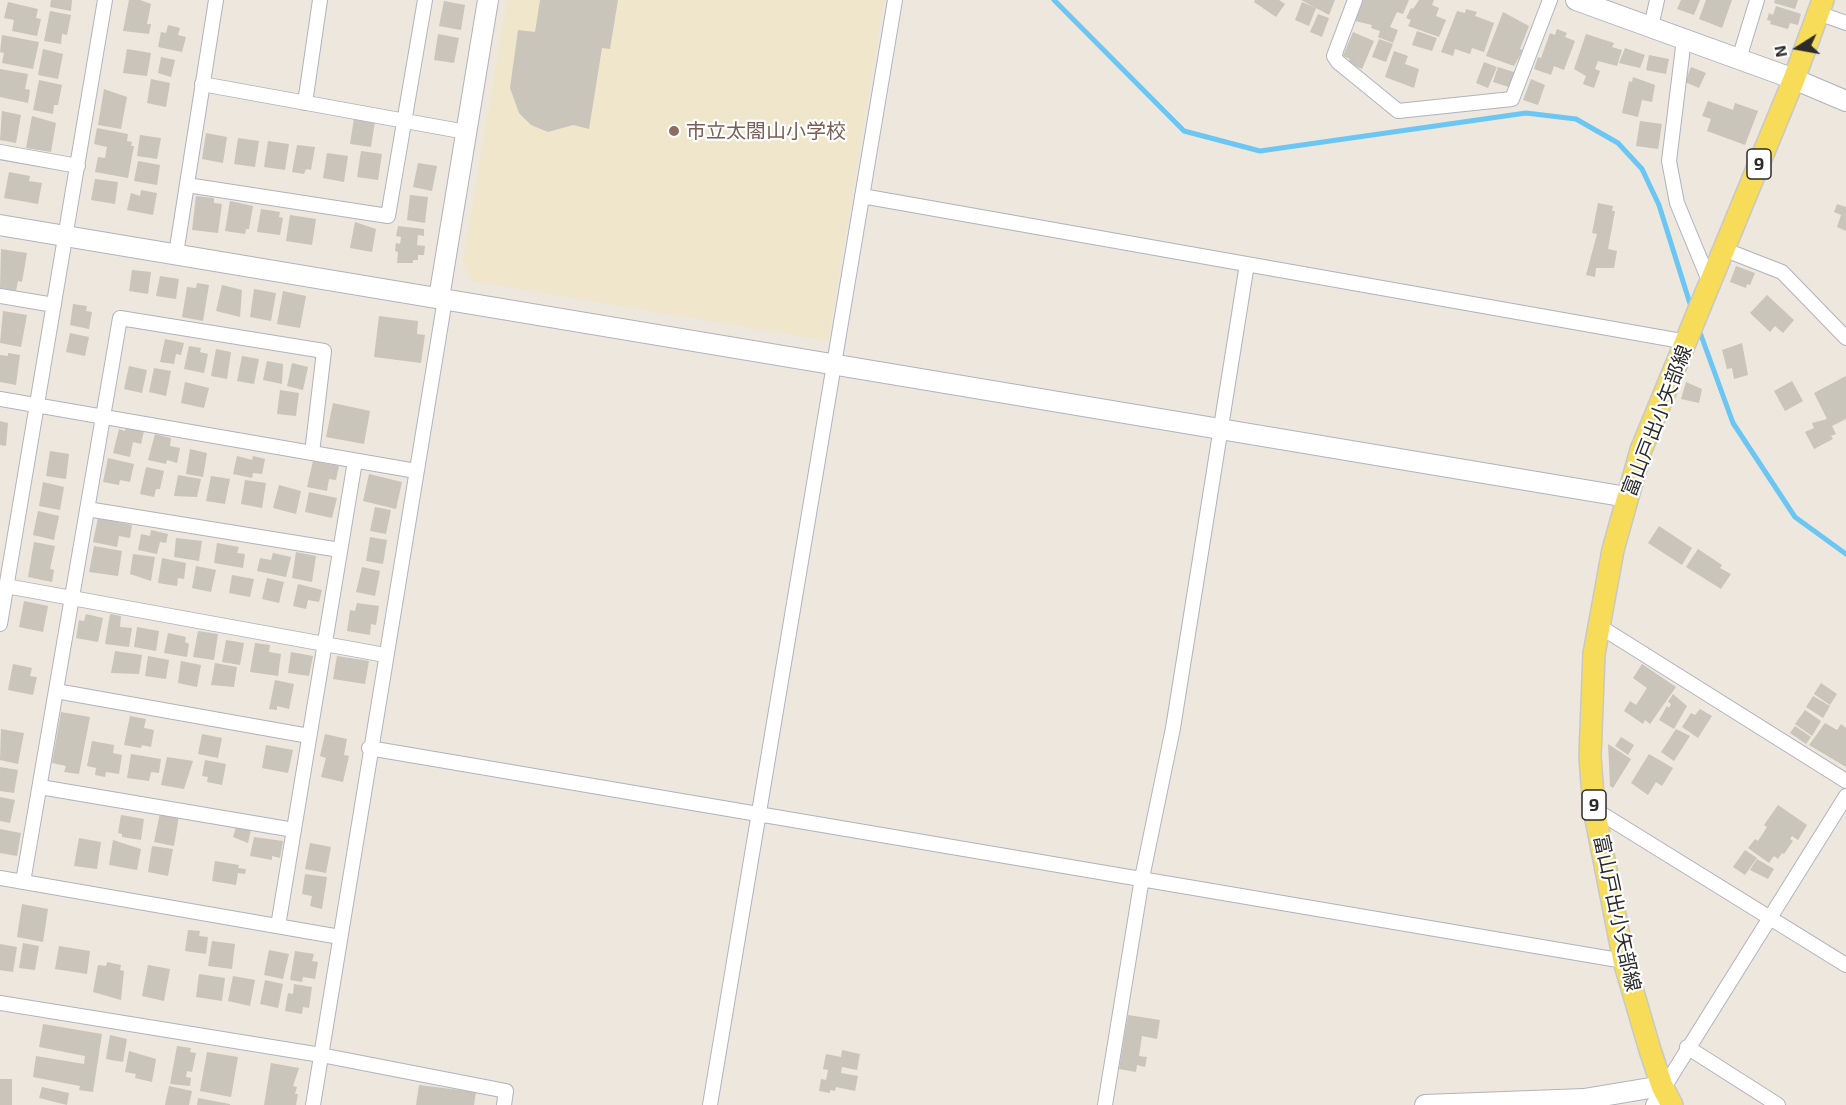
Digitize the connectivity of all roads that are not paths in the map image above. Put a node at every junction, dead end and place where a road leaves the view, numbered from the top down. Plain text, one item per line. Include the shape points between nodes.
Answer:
1 (105, 0) edge
2 (216, 0) edge
3 (320, 0) edge
4 (425, 0) edge
5 (488, 0) edge
6 (895, 0) edge
7 (1355, 0) edge
8 (1550, 0) edge
9 (1576, 0) edge
10 (1657, 0) edge
11 (1757, 0) edge
12 (1821, 6) edge
13 (1846, 23) edge
14 (1650, 27) junction
15 (1684, 39) junction
16 (1738, 59) junction
17 (1794, 79) junction
18 (202, 84) junction
19 (1846, 101) edge
20 (305, 103) junction
21 (404, 121) junction
22 (466, 132) junction
23 (0, 152) edge
24 (78, 166) junction
25 (187, 185) junction
26 (862, 196) junction
27 (0, 225) edge
28 (67, 236) junction
29 (1724, 249) junction
30 (176, 254) junction
31 (1247, 264) junction
32 (1709, 287) junction
33 (0, 296) edge
34 (442, 299) junction
35 (54, 306) junction
36 (1688, 338) junction
37 (1846, 338) edge
38 (835, 366) junction
39 (0, 399) edge
40 (37, 406) junction
41 (103, 417) junction
42 (1219, 430) junction
43 (312, 453) junction
44 (356, 461) junction
45 (416, 471) junction
46 (1628, 497) junction
47 (87, 509) junction
48 (340, 550) junction
49 (6, 586) junction
50 (72, 598) junction
51 (0, 624) edge
52 (1599, 626) junction
53 (325, 643) junction
54 (385, 654) junction
55 (56, 691) junction
56 (309, 736) junction
57 (369, 748) junction
58 (1846, 781) edge
59 (40, 787) junction
60 (1846, 796) edge
61 (1594, 809) junction
62 (759, 814) junction
63 (294, 830) junction
64 (0, 878) edge
65 (1142, 878) junction
66 (23, 882) junction
67 (1769, 917) junction
68 (278, 927) junction
69 (340, 938) junction
70 (1624, 961) junction
71 (1846, 965) edge
72 (0, 1003) edge
73 (1688, 1047) junction
74 (321, 1055) junction
75 (1662, 1086) junction
76 (313, 1105) edge
77 (504, 1105) edge
78 (710, 1105) edge
79 (1105, 1105) edge
80 (1425, 1105) edge
81 (1653, 1105) edge
82 (1672, 1105) edge
83 (1778, 1105) edge

1 - 24 street
2 - 18 street
3 - 20 street
4 - 21 street
5 - 22 street
6 - 26 street
7 - 8 street via 1334,56 1398,111 1512,99
9 - 14 street
10 - 14 street
11 - 16 street
12 - 13 street
12 - 17 main road, 富山戸出小矢部線 / 9
14 - 15 street
15 - 16 street
15 - 32 street via 1669,161 1677,203
16 - 17 street
17 - 19 street
17 - 29 main road, 富山戸出小矢部線 / 9
18 - 20 street
18 - 25 street
20 - 21 street
21 - 22 street
21 - 25 street via 388,216
22 - 34 street
23 - 24 street
24 - 28 street
25 - 30 street
26 - 31 street
26 - 38 street
27 - 28 street
28 - 30 street
28 - 35 street
29 - 32 main road, 富山戸出小矢部線 / 9
29 - 37 street via 1782,272
30 - 34 street
31 - 36 street
31 - 42 street
32 - 36 main road, 富山戸出小矢部線 / 9
33 - 35 street
34 - 38 street
34 - 45 street
35 - 40 street
36 - 46 main road, 富山戸出小矢部線 / 9 via 1641,450
38 - 42 street
38 - 62 street
39 - 40 street
40 - 41 street
40 - 49 street
41 - 43 street
41 - 43 street via 120,318 324,351
41 - 47 street
42 - 46 street
42 - 65 street via 1173,728
43 - 44 street
44 - 45 street
44 - 48 street
45 - 54 street
46 - 52 main road, 富山戸出小矢部線 / 9 via 1613,550
47 - 48 street
47 - 50 street
48 - 53 street
49 - 50 street
49 - 51 street
50 - 53 street
50 - 55 street
52 - 58 street
52 - 61 main road, 富山戸出小矢部線 / 9 via 1594,654 1590,756
53 - 54 street
53 - 56 street
54 - 57 street
55 - 56 street
55 - 59 street
56 - 63 street
57 - 62 street
57 - 69 street
59 - 63 street
59 - 66 street
60 - 67 street
61 - 67 street
61 - 70 main road, 富山戸出小矢部線 / 9
62 - 65 street
62 - 78 street
63 - 68 street
64 - 66 street
65 - 70 street
65 - 79 street
66 - 68 street
67 - 71 street
67 - 73 street
68 - 69 street
69 - 74 street
70 - 75 main road, 富山戸出小矢部線 / 9
72 - 74 street
73 - 75 street
73 - 83 street
74 - 76 street
74 - 77 street via 506,1091
75 - 80 street via 1584,1099
75 - 81 street
75 - 82 main road, 富山戸出小矢部線 / 9

